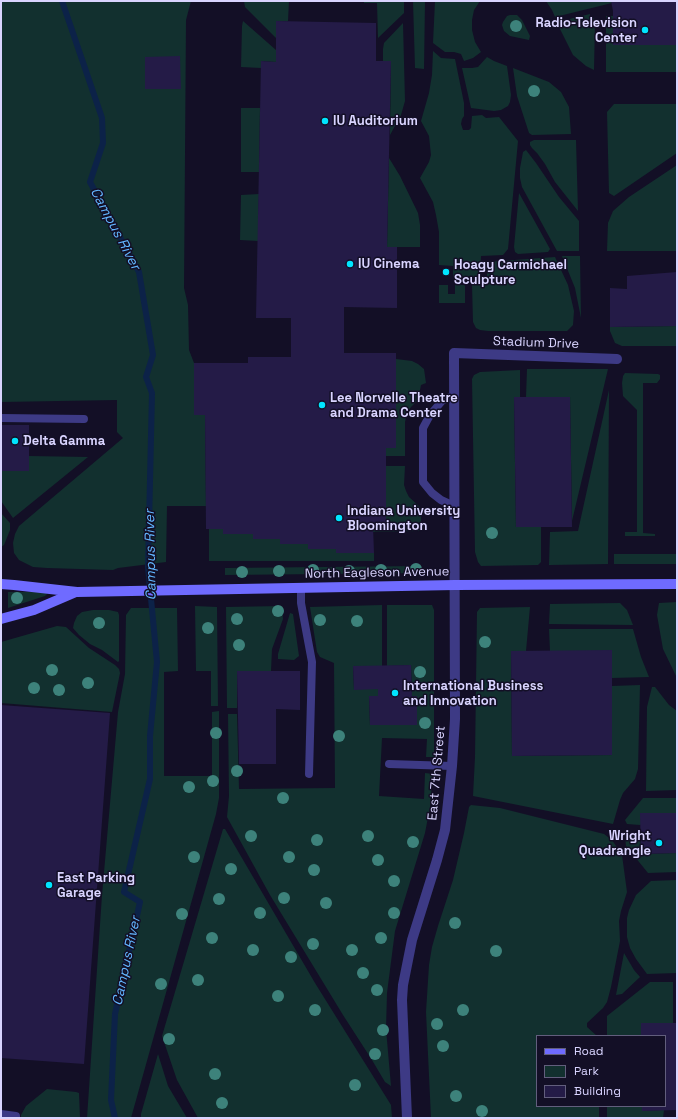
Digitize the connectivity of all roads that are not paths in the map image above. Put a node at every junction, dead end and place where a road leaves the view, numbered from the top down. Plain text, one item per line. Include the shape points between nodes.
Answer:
1 (454, 353) joint
2 (617, 359) dead end
3 (454, 395) junction
4 (1, 418) edge
5 (84, 419) dead end
6 (454, 506) junction
7 (1, 584) edge
8 (677, 584) edge
9 (455, 585) junction
10 (301, 588) junction
11 (77, 592) junction
12 (1, 619) edge
13 (389, 764) dead end
14 (452, 766) junction
15 (309, 774) dead end
16 (1, 1114) edge
17 (16, 1118) edge
18 (407, 1118) edge

1 - 2 street, Stadium Drive
1 - 3 street, East 7th Street
3 - 6 street, East 7th Street
3 - 6 lane via 442,401 423,428 423,482 432,493
4 - 5 lane
6 - 9 street, East 7th Street
7 - 11 street, North Eagleson Avenue
8 - 9 street, North Eagleson Avenue
9 - 10 street, North Eagleson Avenue
9 - 14 street, East 7th Street via 455,719
10 - 11 street, North Eagleson Avenue
10 - 15 lane via 301,603 312,662
11 - 12 street, North Eagleson Avenue via 34,610
13 - 14 lane
14 - 18 street, East 7th Street via 445,830 412,940 403,985
16 - 17 lane

